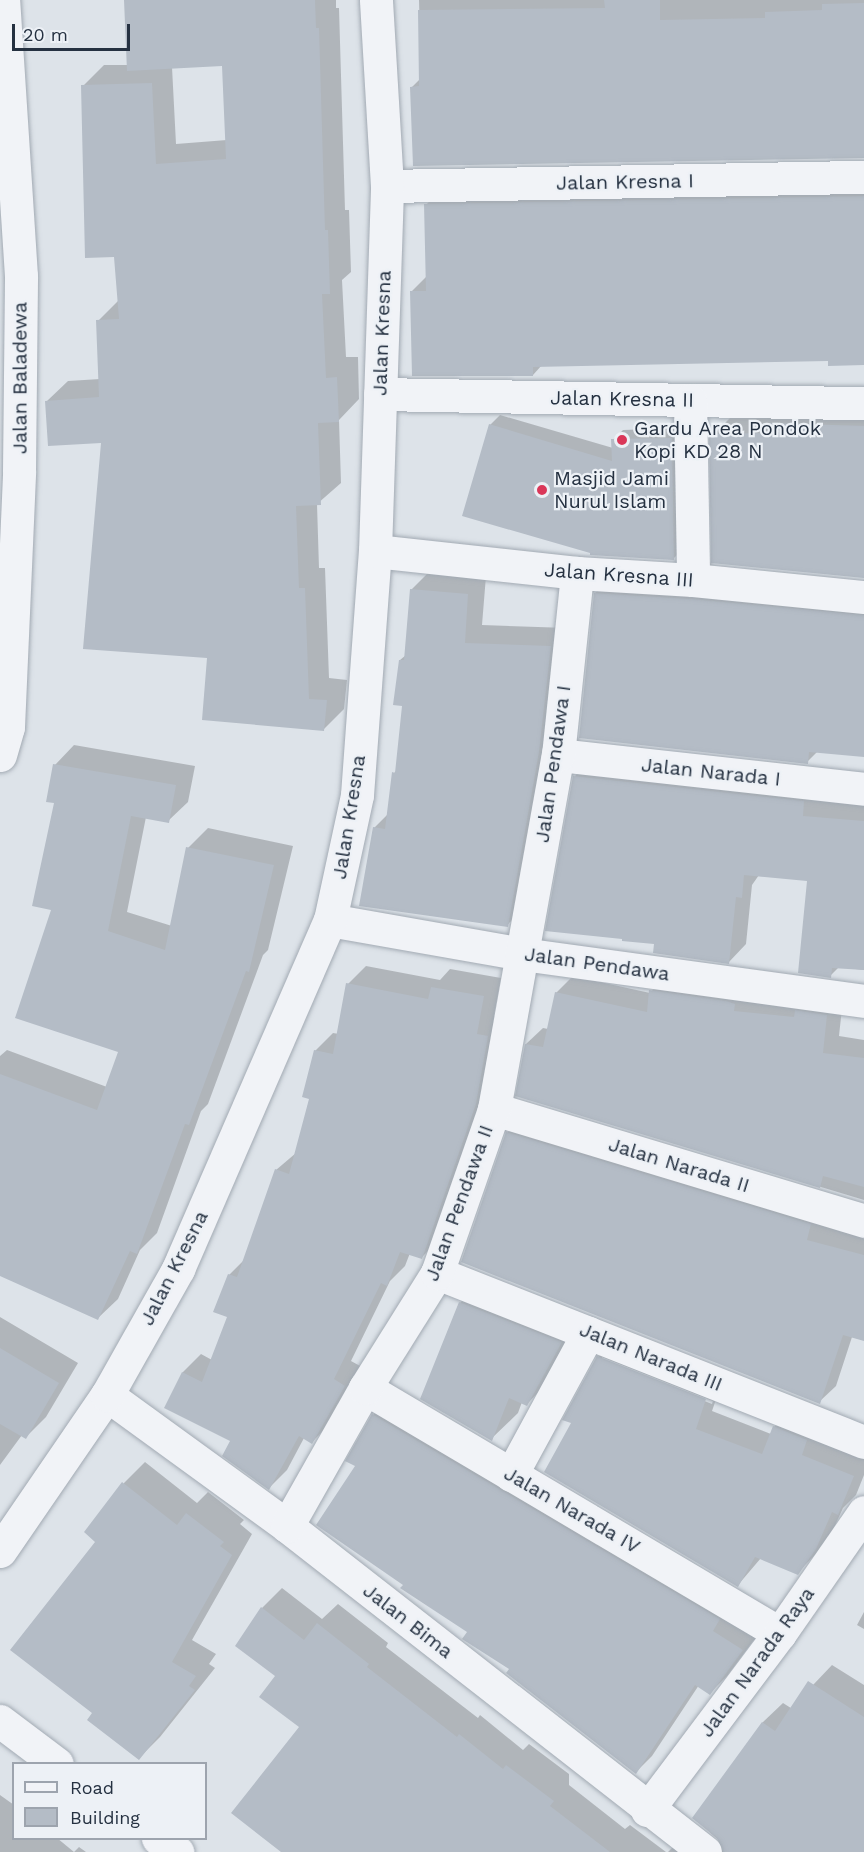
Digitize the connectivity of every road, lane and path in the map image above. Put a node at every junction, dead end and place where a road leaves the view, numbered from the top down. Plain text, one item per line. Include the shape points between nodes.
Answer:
1 (1, 0) edge
2 (376, 0) edge
3 (864, 177) edge
4 (387, 186) junction
5 (380, 394) junction
6 (690, 400) junction
7 (864, 403) edge
8 (375, 551) junction
9 (577, 573) junction
10 (693, 580) junction
11 (864, 597) edge
12 (3, 737) edge
13 (558, 754) junction
14 (864, 789) edge
15 (330, 920) junction
16 (522, 954) junction
17 (864, 1001) edge
18 (494, 1109) junction
19 (864, 1221) edge
20 (437, 1273) junction
21 (588, 1333) junction
22 (365, 1388) junction
23 (107, 1395) junction
24 (864, 1442) edge
25 (511, 1474) junction
26 (864, 1512) edge
27 (287, 1526) junction
28 (0, 1551) edge
29 (780, 1633) junction
30 (0, 1721) edge
31 (54, 1762) edge
32 (647, 1810) junction
33 (159, 1840) edge
34 (177, 1852) edge
35 (705, 1852) edge

1 - 12 street, Jalan Baladewa via 21,276 20,471
2 - 4 street, Jalan Kresna
3 - 4 street, Jalan Kresna I
4 - 5 street, Jalan Kresna
5 - 6 street, Jalan Kresna II
5 - 8 street, Jalan Kresna
6 - 7 street, Jalan Kresna II
6 - 10 street
8 - 9 street, Jalan Kresna III
8 - 15 street, Jalan Kresna via 357,795
9 - 10 street, Jalan Kresna III
9 - 13 street, Jalan Pendawa I
10 - 11 street, Jalan Kresna III
13 - 14 street, Jalan Narada I
13 - 16 street, Jalan Pendawa I
15 - 16 street, Jalan Pendawa
15 - 23 street, Jalan Kresna via 178,1269
16 - 17 street, Jalan Pendawa
16 - 18 street, Jalan Pendawa II
18 - 19 street, Jalan Narada II
18 - 20 street, Jalan Pendawa II
20 - 21 street, Jalan Narada III
20 - 22 street, Jalan Pendawa II
21 - 24 street, Jalan Narada III
21 - 25 street
22 - 25 street, Jalan Narada IV
22 - 27 street, Jalan Pendawa II
23 - 27 street, Jalan Bima
23 - 28 street, Jalan Kresna
25 - 29 street, Jalan Narada IV
26 - 29 street, Jalan Narada Raya
27 - 32 street, Jalan Bima
29 - 32 street, Jalan Narada Raya
30 - 31 street
32 - 35 street, Jalan Bima
33 - 34 street

